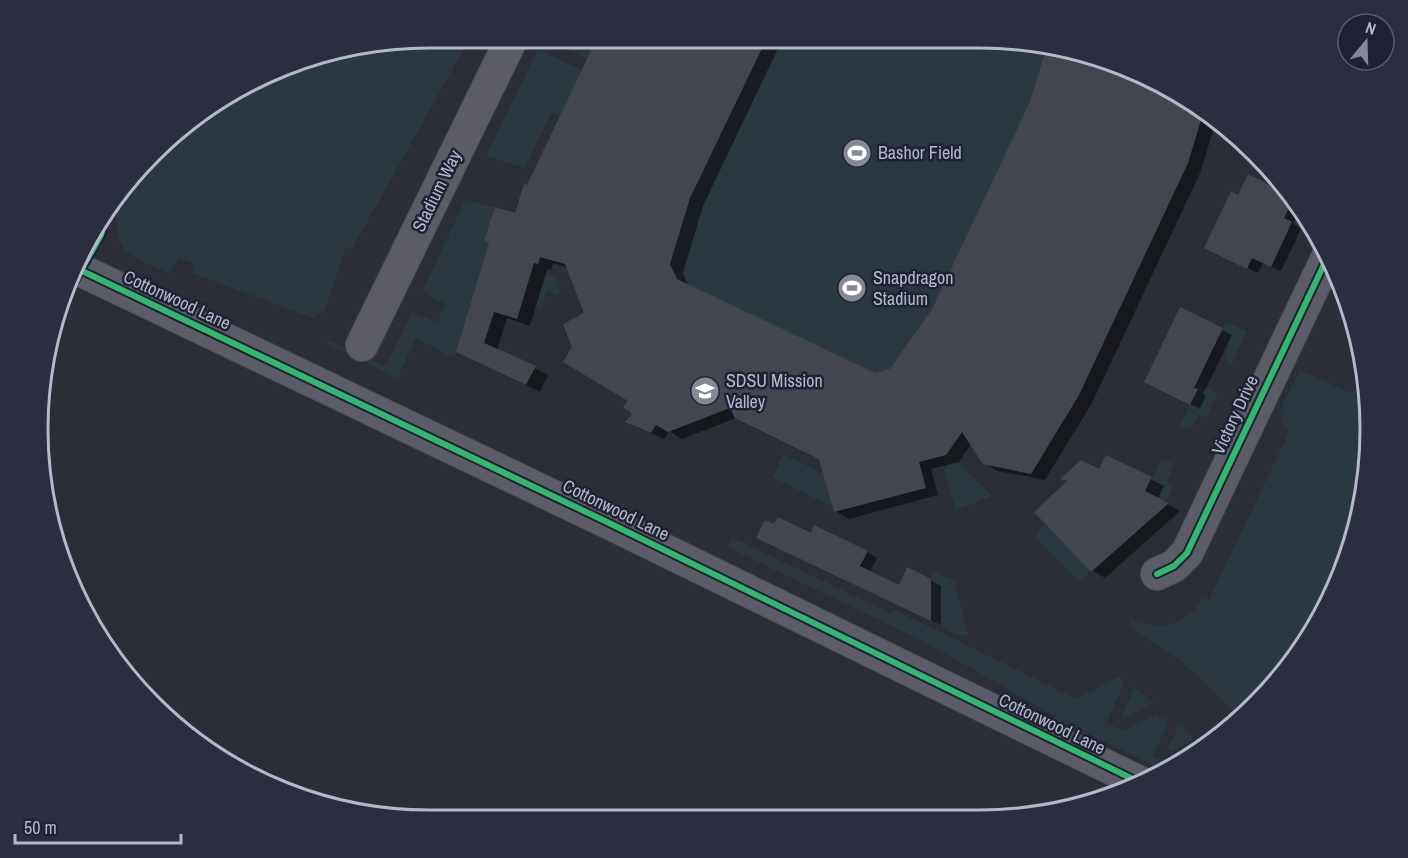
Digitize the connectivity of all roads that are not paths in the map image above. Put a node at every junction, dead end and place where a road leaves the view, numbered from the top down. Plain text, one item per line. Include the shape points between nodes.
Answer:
1 (507, 48) edge
2 (1323, 266) edge
3 (82, 271) edge
4 (362, 345) dead end
5 (1157, 574) dead end
6 (1131, 778) edge

1 - 4 street, Stadium Way
2 - 5 street, Victory Drive via 1187,553 1174,566
3 - 6 street, Cottonwood Lane

